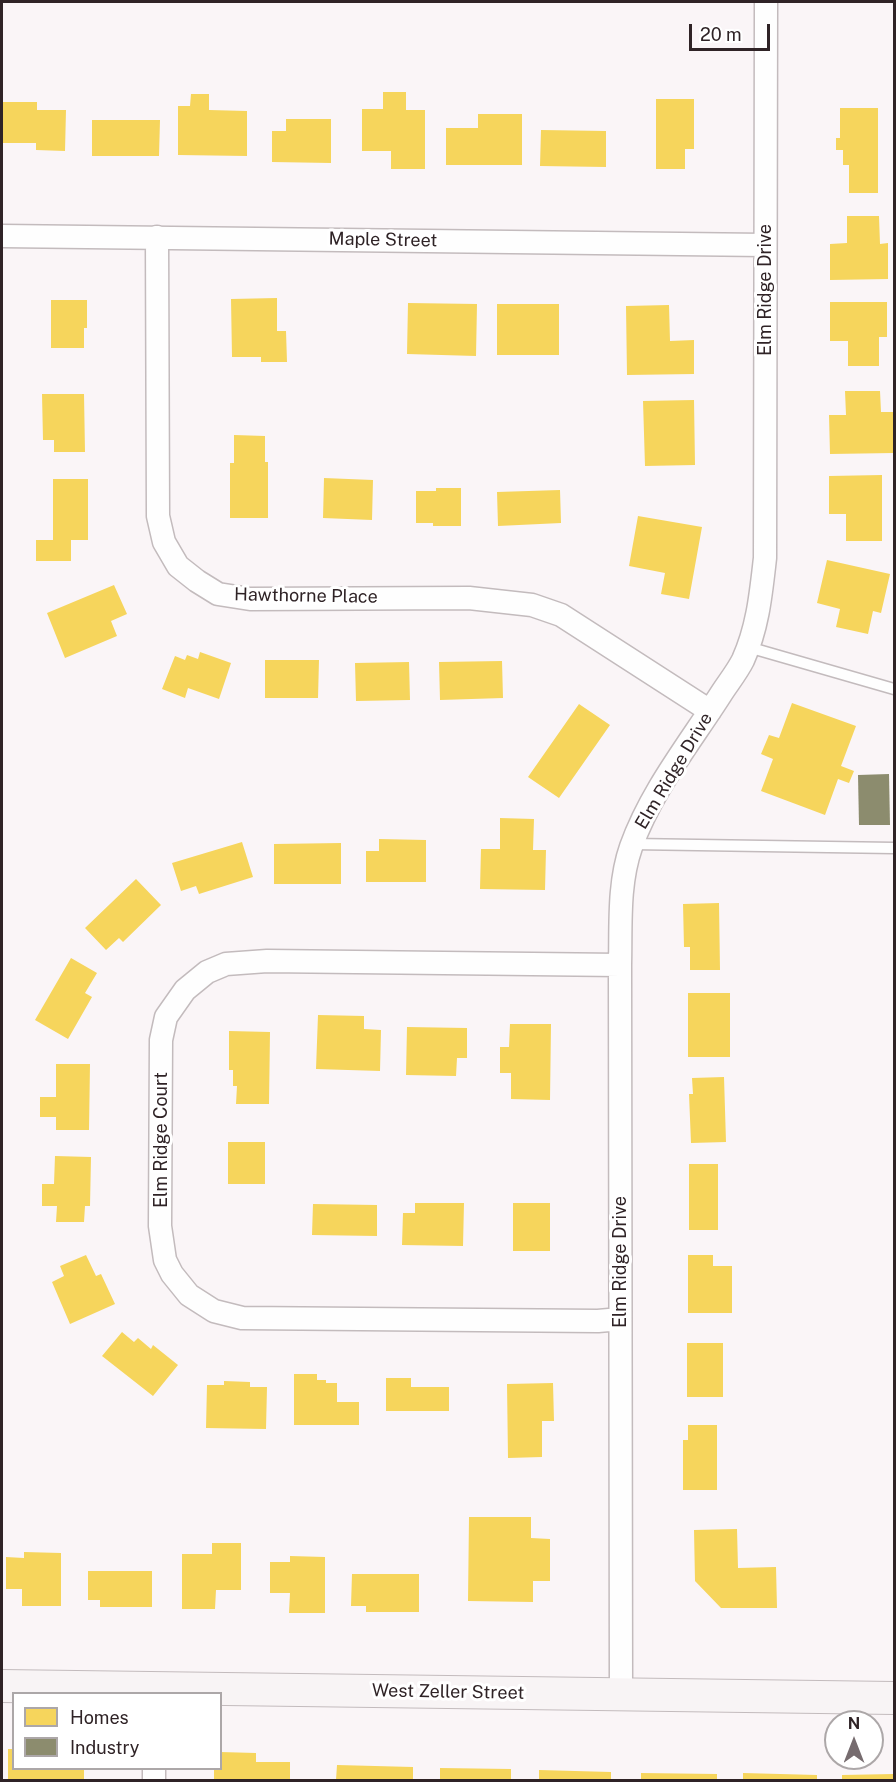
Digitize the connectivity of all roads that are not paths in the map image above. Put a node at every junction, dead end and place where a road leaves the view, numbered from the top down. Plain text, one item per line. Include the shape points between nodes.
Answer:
1 (766, 2) edge
2 (2, 236) edge
3 (157, 237) junction
4 (765, 245) junction
5 (748, 647) junction
6 (894, 689) edge
7 (710, 711) junction
8 (632, 844) junction
9 (894, 848) edge
10 (620, 965) junction
11 (620, 1319) junction
12 (2, 1686) edge
13 (153, 1691) edge
14 (621, 1694) junction
15 (894, 1698) edge

1 - 4 street, Elm Ridge Drive
2 - 3 street, Maple Street
3 - 4 street, Maple Street
3 - 7 street, Hawthorne Place via 158,516 164,542 178,566 218,594 250,598 469,598 532,605 561,615
4 - 5 street, Elm Ridge Drive via 765,558 761,598
5 - 6 lane
5 - 7 street, Elm Ridge Drive
7 - 8 street, Elm Ridge Drive via 641,820
8 - 9 lane
8 - 10 street, Elm Ridge Drive via 622,885
10 - 11 street, Elm Ridge Drive
10 - 11 street, Elm Ridge Court via 267,961 226,964 207,972 185,990 166,1017 161,1040 160,1203 165,1260 189,1295 214,1311 276,1320
11 - 14 street, Elm Ridge Drive
12 - 13 street, West Zeller Street
13 - 14 street, West Zeller Street
14 - 15 street, West Zeller Street

